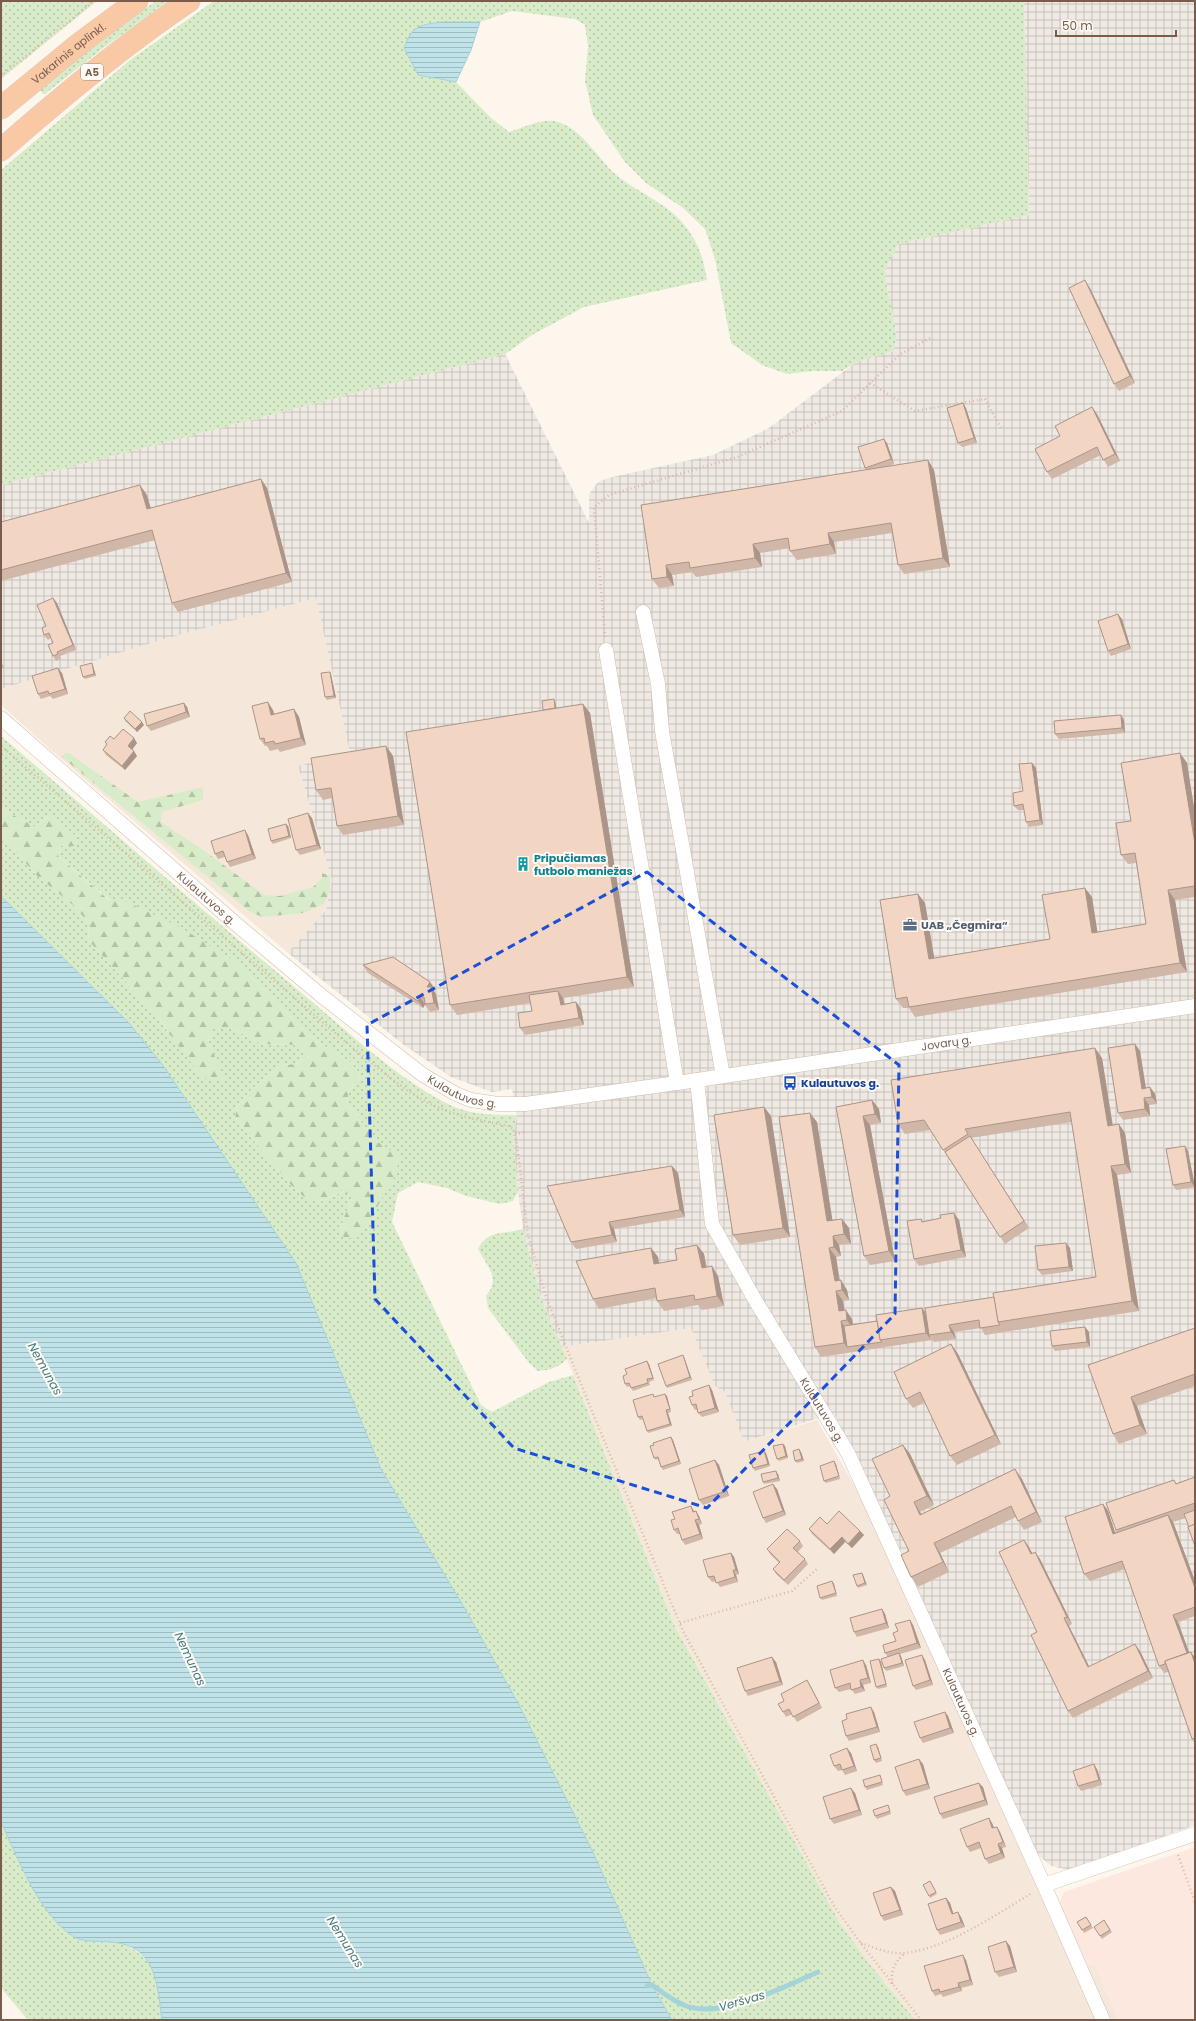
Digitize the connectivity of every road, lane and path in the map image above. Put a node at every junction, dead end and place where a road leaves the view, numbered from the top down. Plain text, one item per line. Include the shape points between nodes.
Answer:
1 (94, 1) edge
2 (124, 1) edge
3 (137, 1) edge
4 (189, 1) edge
5 (79, 44) junction
6 (1, 76) edge
7 (1, 108) edge
8 (1, 150) edge
9 (932, 337) dead end
10 (870, 383) junction
11 (1001, 428) dead end
12 (643, 612) dead end
13 (606, 650) joint
14 (1, 718) edge
15 (1, 746) edge
16 (1195, 1006) edge
17 (722, 1076) junction
18 (697, 1080) junction
19 (677, 1083) junction
20 (527, 1132) dead end
21 (516, 1134) junction
22 (817, 1569) dead end
23 (680, 1623) junction
24 (1195, 1834) edge
25 (1173, 1842) junction
26 (1044, 1885) junction
27 (1195, 1902) edge
28 (860, 1942) junction
29 (905, 1953) junction
30 (892, 1984) junction
31 (921, 2020) edge
32 (1103, 2020) edge

1 - 6 path
2 - 5 highway
3 - 5 highway, Vakarinis aplinkl.
4 - 8 highway, A5 via 153,25 76,85
5 - 7 highway, Vakarinis aplinkl.
9 - 10 path via 898,355
10 - 11 path via 915,411 985,399
10 - 13 path via 842,411 737,457 609,495 594,507
12 - 17 street via 658,684 662,731
13 - 19 street
14 - 19 street, Kulautuvos g. via 311,988 422,1075 439,1085 471,1100 510,1105
15 - 21 path via 354,1049 405,1088 454,1114 508,1126
16 - 17 street, Jovarų g.
17 - 18 street, Jovarų g.
18 - 19 street, Kulautuvos g.
18 - 26 street, Kulautuvos g. via 712,1224 848,1453
20 - 21 path
21 - 23 path via 528,1235 546,1296
22 - 23 path via 792,1591
23 - 28 path via 834,1906
24 - 25 street
25 - 26 street
25 - 27 path
26 - 29 path via 972,1930 951,1940
26 - 32 street, Kulautuvos g.
28 - 29 path via 878,1949
28 - 30 path
29 - 30 path via 896,1961
30 - 31 path

